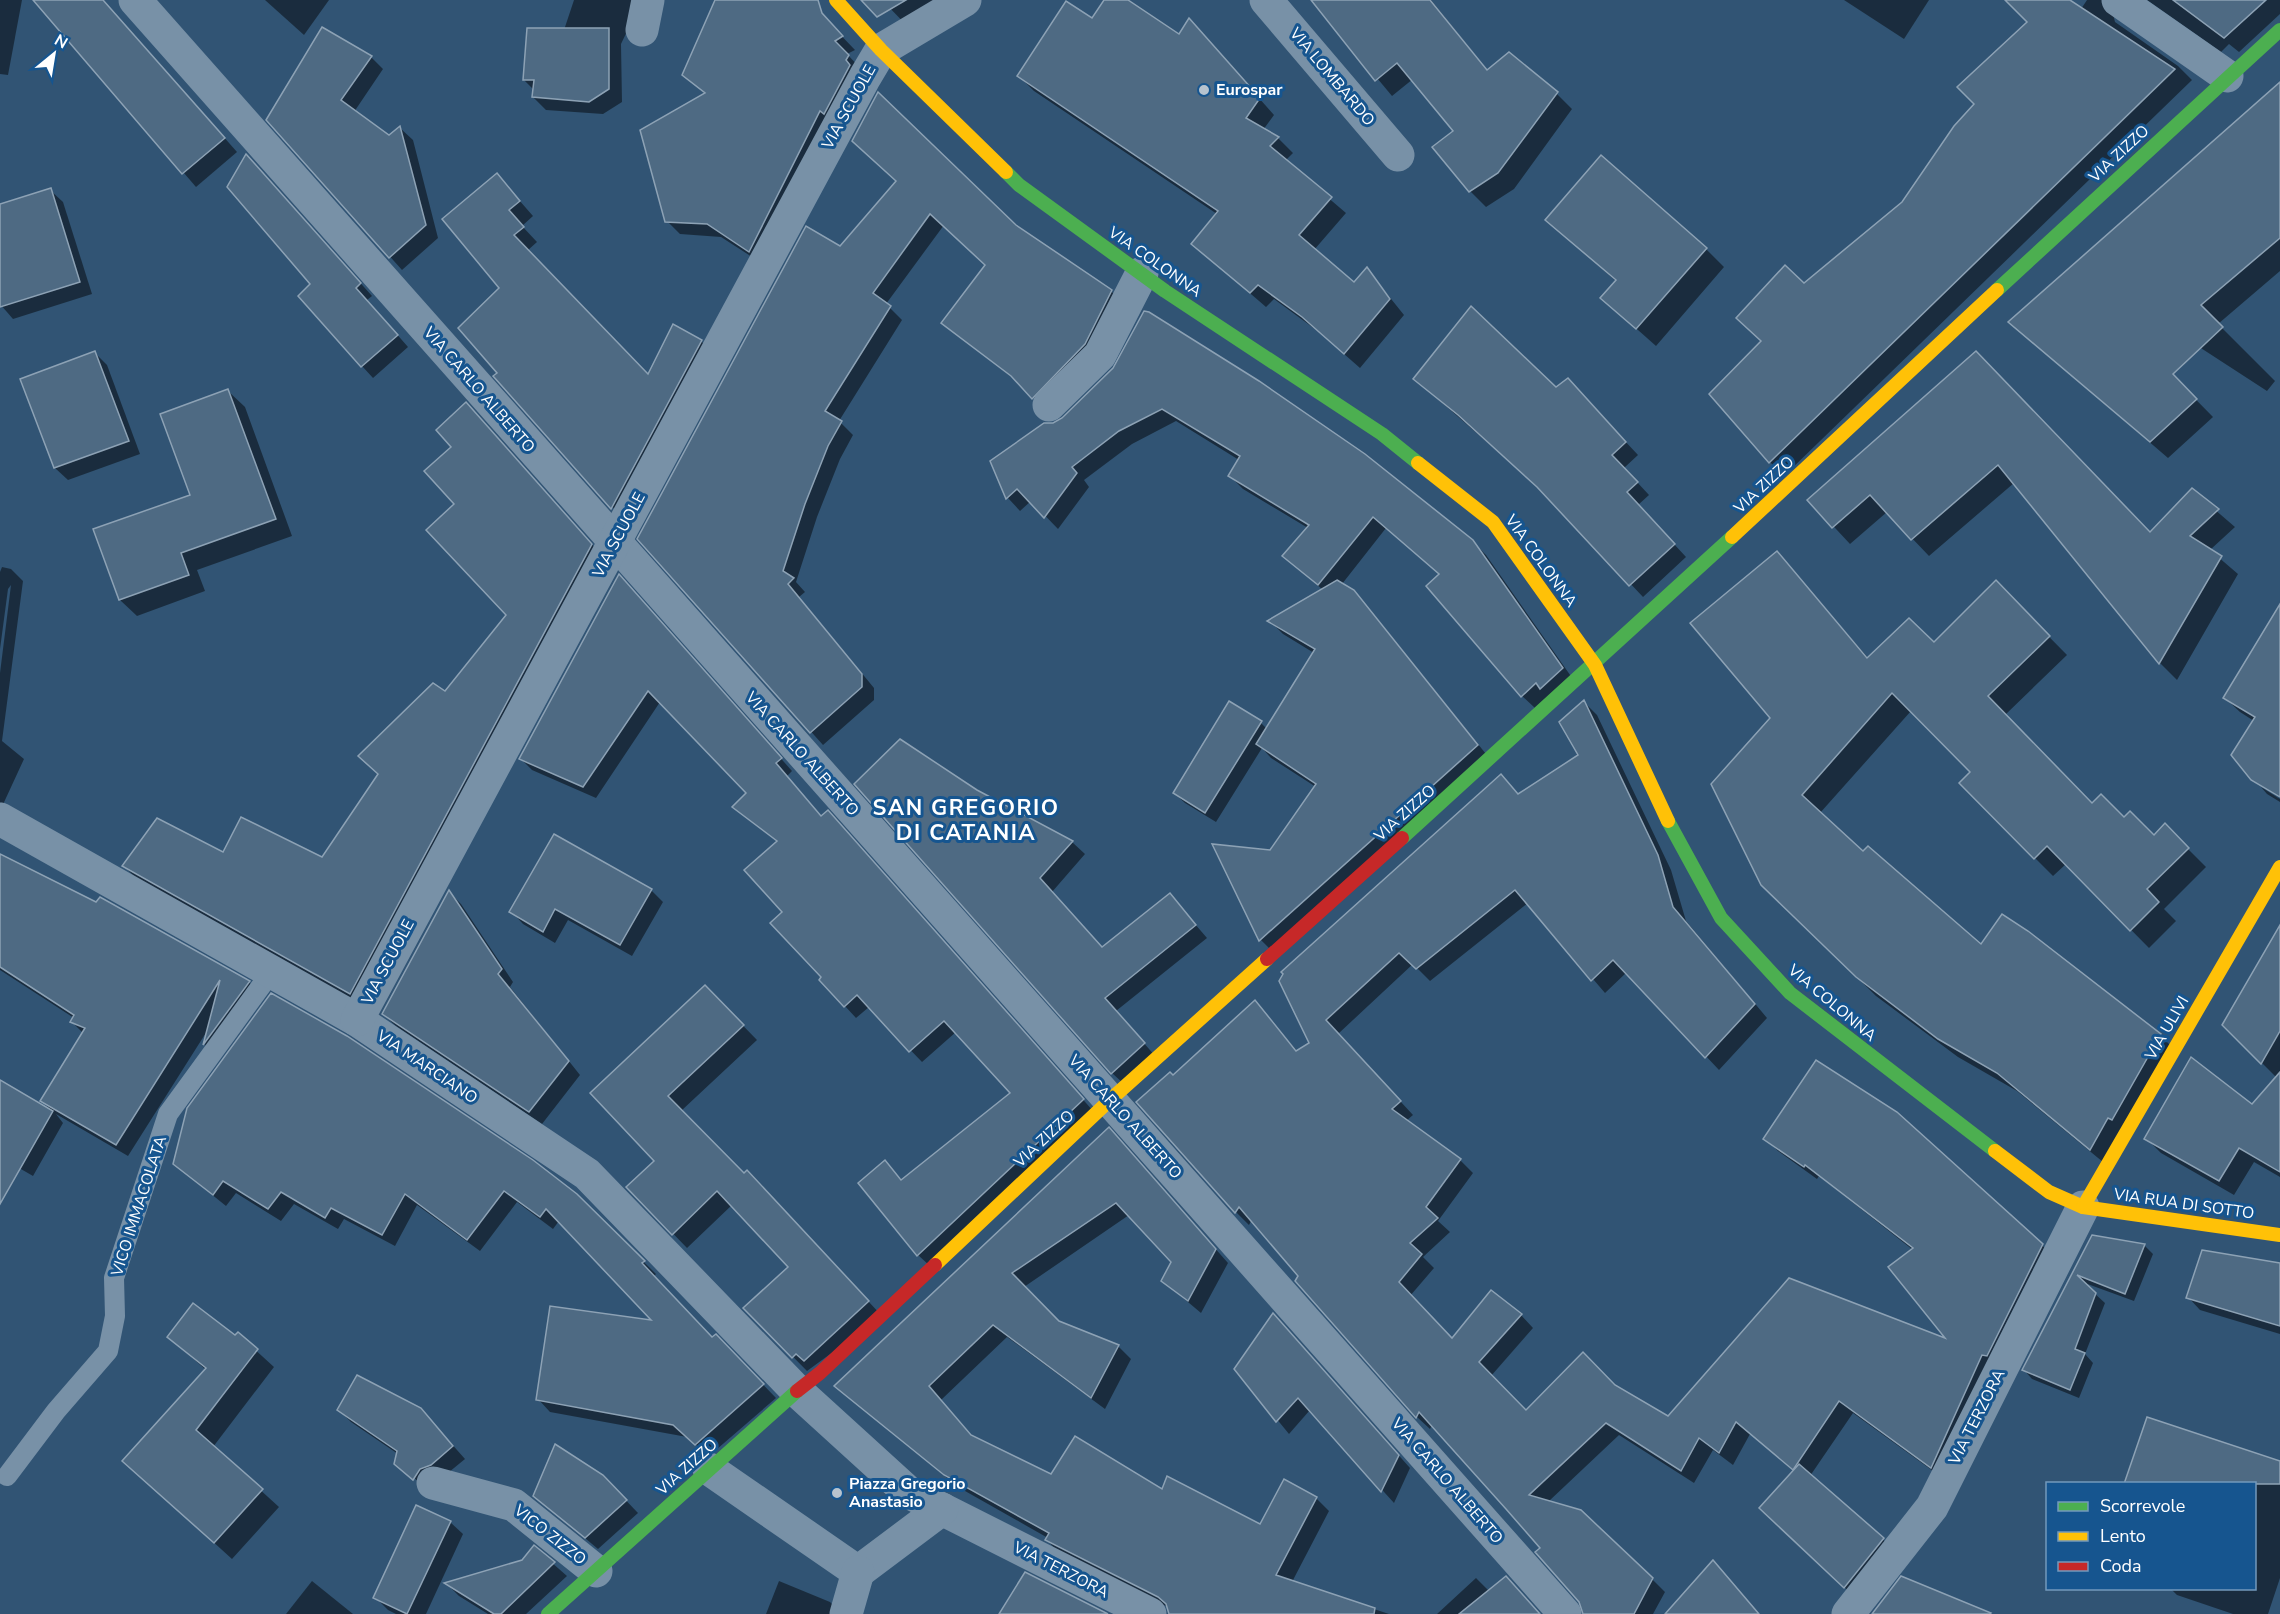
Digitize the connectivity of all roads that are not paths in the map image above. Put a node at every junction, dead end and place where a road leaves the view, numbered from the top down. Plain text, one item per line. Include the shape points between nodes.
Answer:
1 (135, 0) edge
2 (836, 0) edge
3 (965, 0) edge
4 (1266, 0) edge
5 (2118, 0) edge
6 (2280, 30) edge
7 (881, 50) junction
8 (2227, 76) junction
9 (1398, 155) dead end
10 (1142, 273) junction
11 (1049, 405) dead end
12 (614, 544) junction
13 (1595, 665) junction
14 (0, 819) edge
15 (2280, 867) edge
16 (272, 970) junction
17 (357, 1020) junction
18 (1110, 1100) junction
19 (2083, 1207) junction
20 (2280, 1235) edge
21 (797, 1391) junction
22 (709, 1469) junction
23 (7, 1476) dead end
24 (433, 1483) dead end
25 (942, 1509) junction
26 (596, 1571) junction
27 (850, 1595) edge
28 (548, 1614) edge
29 (1150, 1614) edge
30 (1565, 1614) edge
31 (1848, 1614) edge

1 - 12 street, VIA CARLO ALBERTO
2 - 7 street, VIA COLONNA
3 - 7 street
4 - 9 street, VIA LOMBARDO
5 - 8 street
6 - 8 street, VIA ZIZZO
7 - 10 street, VIA COLONNA via 1019,185
7 - 12 street, VIA SCUOLE
8 - 13 street, VIA ZIZZO
10 - 11 street via 1100,355
10 - 13 street, VIA COLONNA via 1382,434 1493,522
12 - 17 street, VIA SCUOLE
12 - 18 street, VIA CARLO ALBERTO
13 - 18 street, VIA ZIZZO
13 - 19 street, VIA COLONNA via 1679,844 1728,927 1790,993 2049,1192
14 - 16 street, VIA MARCIANO
15 - 19 street, VIA ULIVI
16 - 17 street, VIA MARCIANO
16 - 23 lane, VICO IMMACOLATA via 168,1114 114,1278 115,1316 108,1351
17 - 21 street, VIA MARCIANO via 587,1174
18 - 21 street, VIA ZIZZO
18 - 30 street, VIA CARLO ALBERTO
19 - 20 street, VIA RUA DI SOTTO
19 - 31 street, VIA TERZORA via 1932,1507
21 - 22 street, VIA ZIZZO
21 - 25 street, VIA MARCIANO via 908,1492
22 - 26 street, VIA ZIZZO
22 - 27 street
24 - 26 street, VICO ZIZZO via 514,1505
25 - 27 street
25 - 29 street, VIA TERZORA
26 - 28 street, VIA ZIZZO

